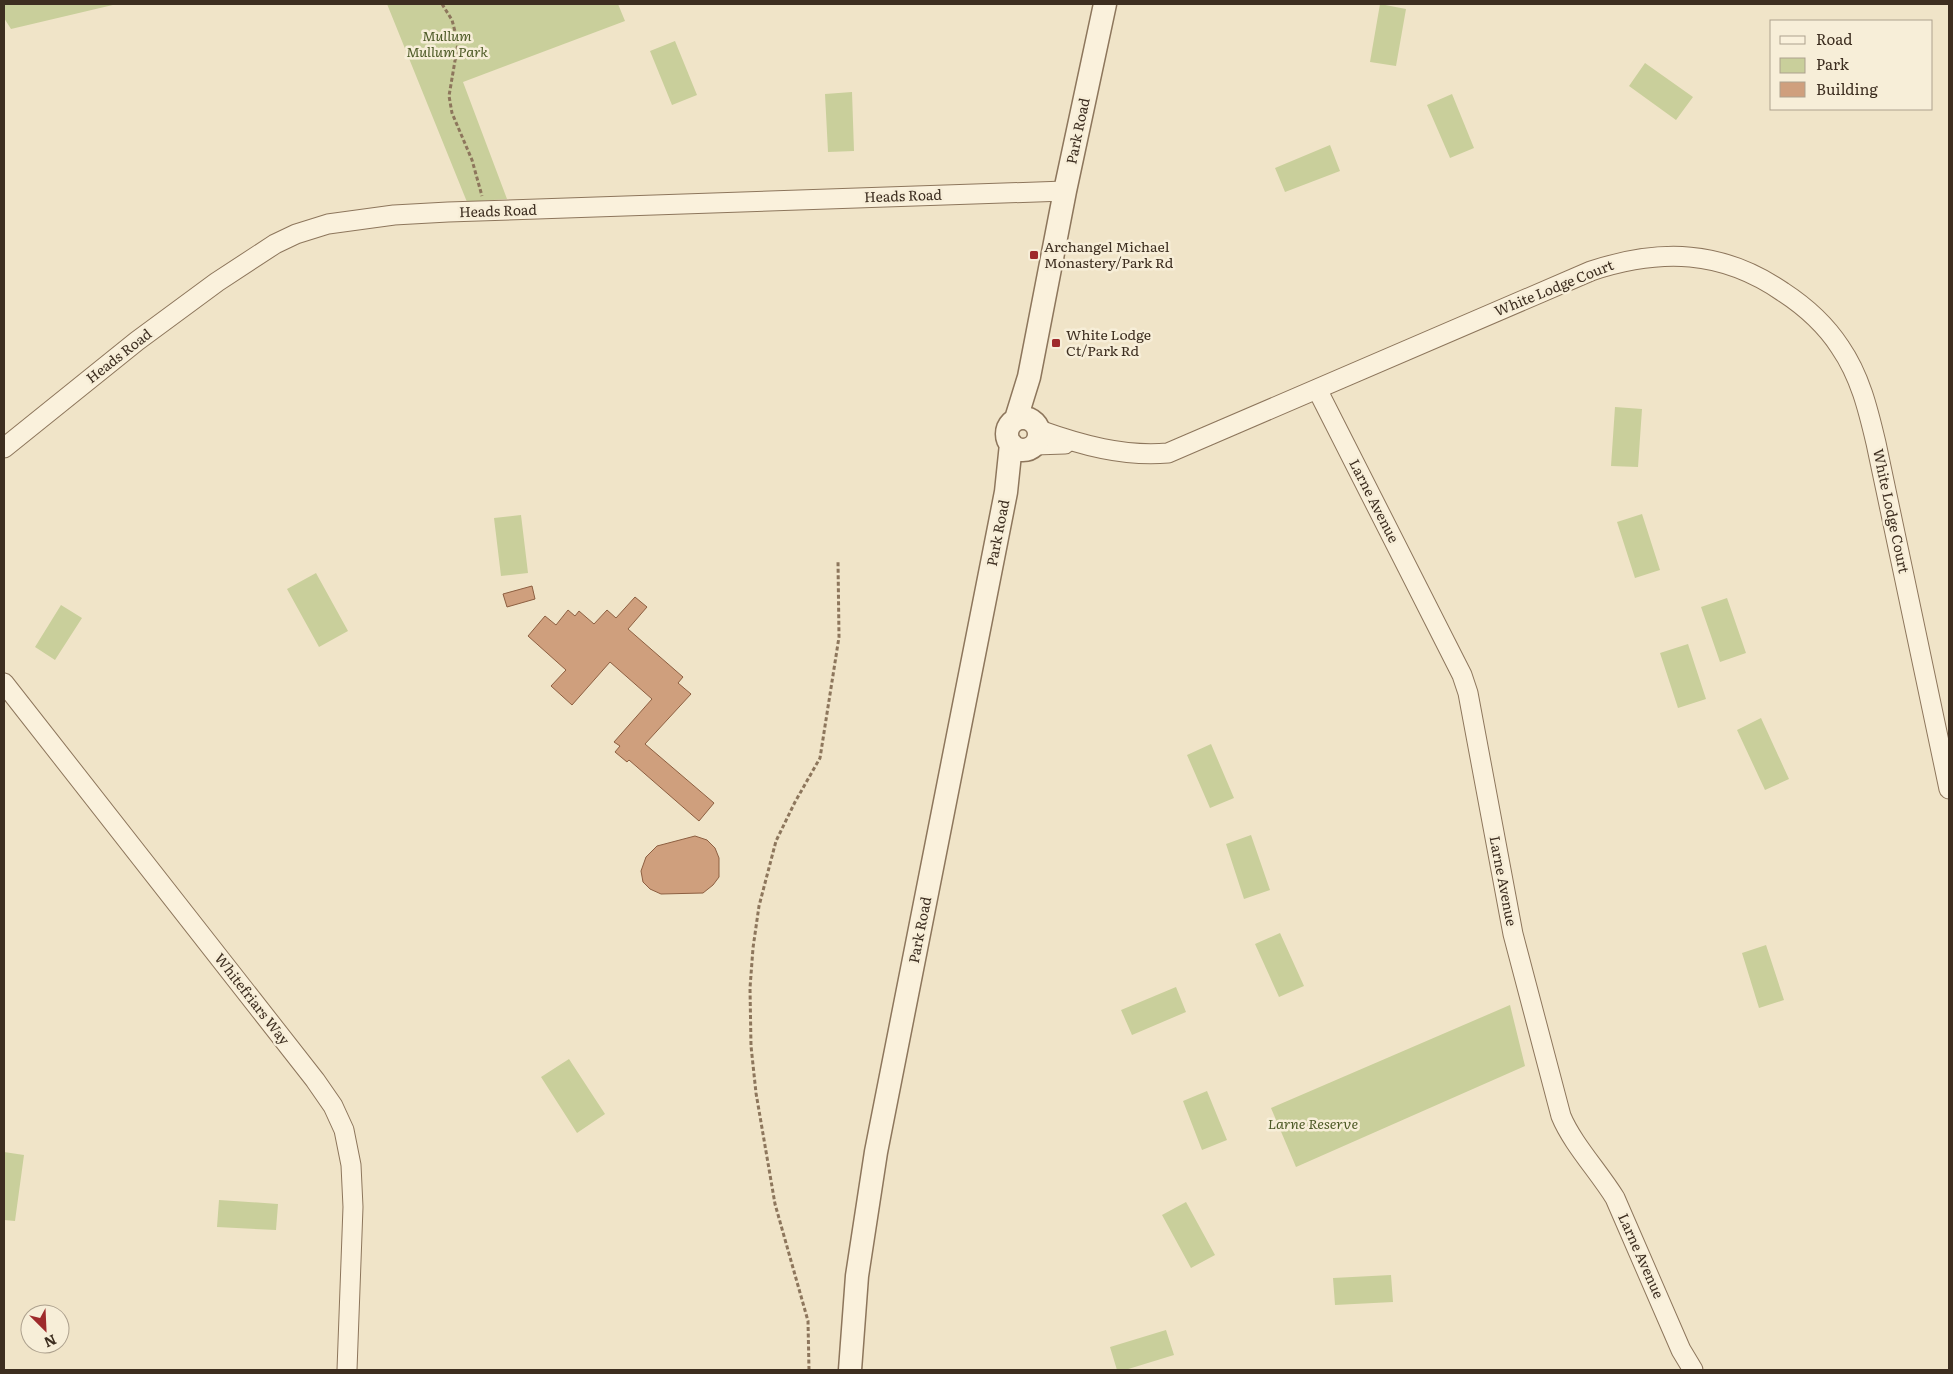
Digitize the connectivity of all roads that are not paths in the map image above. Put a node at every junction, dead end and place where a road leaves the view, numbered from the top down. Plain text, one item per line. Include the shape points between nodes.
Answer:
1 (1105, 4) edge
2 (1065, 191) junction
3 (1317, 389) junction
4 (1027, 435) junction
5 (4, 448) edge
6 (4, 684) edge
7 (1949, 789) edge
8 (347, 1370) edge
9 (850, 1370) edge
10 (1693, 1370) edge

1 - 2 street, Park Road
2 - 4 street, Park Road via 1029,377
2 - 5 street, Heads Road via 394,215 328,224 275,244 217,282 137,341
3 - 4 street, White Lodge Court via 1168,453 1139,454
3 - 7 street, White Lodge Court via 1618,262 1650,257 1698,257 1734,265 1764,278 1819,320 1841,348 1864,395
3 - 10 street, Larne Avenue via 1462,674 1470,701 1513,934 1561,1116 1565,1127 1615,1198 1681,1350
4 - 9 street, Park Road via 1006,492 873,1169 857,1276
6 - 8 street, Whitefriars Way via 333,1106 344,1130 351,1165

